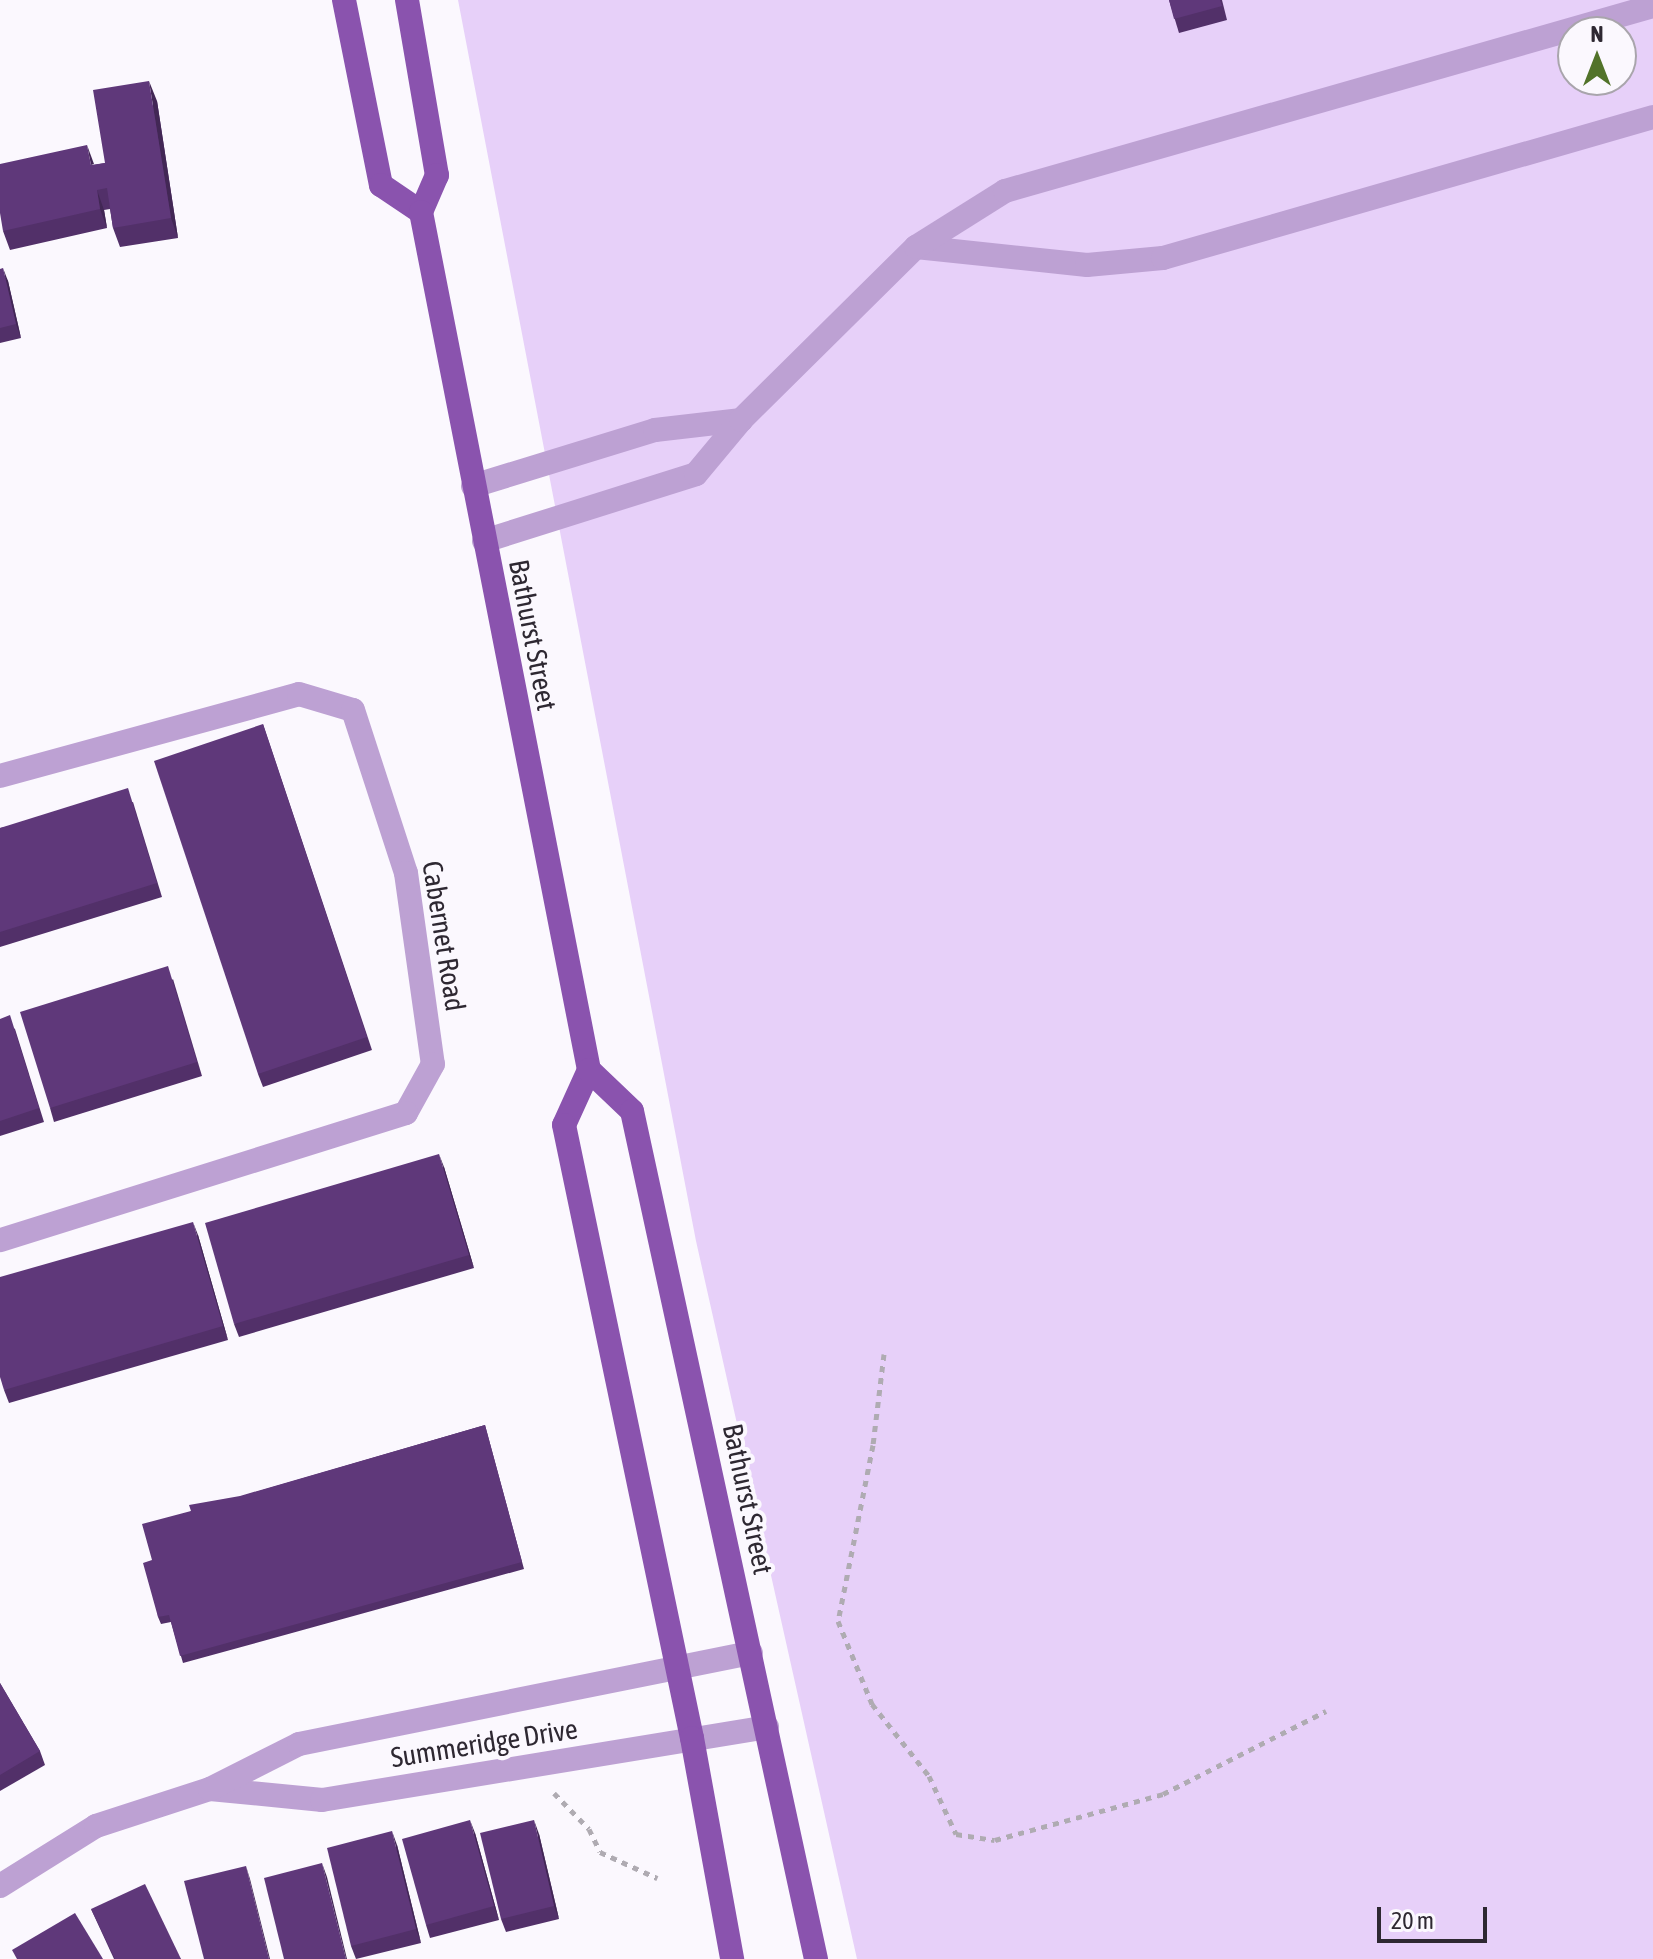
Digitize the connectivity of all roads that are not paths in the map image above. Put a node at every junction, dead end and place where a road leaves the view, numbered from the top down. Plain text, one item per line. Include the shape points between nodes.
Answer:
1 (344, 0) edge
2 (407, 0) edge
3 (1653, 6) edge
4 (1653, 117) edge
5 (421, 212) junction
6 (916, 247) junction
7 (741, 420) junction
8 (473, 486) junction
9 (484, 541) junction
10 (0, 776) edge
11 (589, 1070) junction
12 (0, 1240) edge
13 (751, 1653) junction
14 (677, 1666) junction
15 (767, 1727) junction
16 (692, 1738) junction
17 (210, 1789) junction
18 (0, 1886) edge
19 (732, 1959) edge
20 (816, 1959) edge

1 - 5 main road via 381,185
2 - 5 main road via 437,175
3 - 6 street via 1005,191
4 - 6 street via 1163,258 1087,265
5 - 8 main road, Bathurst Street
6 - 7 street
7 - 8 street via 655,430
7 - 9 street via 696,474
8 - 9 main road, Bathurst Street
9 - 11 main road, Bathurst Street
10 - 12 street, Cabernet Road via 299,694 353,710 406,873 433,1064 406,1113
11 - 13 main road, Bathurst Street via 632,1111
11 - 14 main road via 564,1125
13 - 14 street, Summeridge Drive
13 - 15 main road, Bathurst Street
14 - 16 main road
14 - 17 street, Summeridge Drive via 299,1744
15 - 16 street, Summeridge Drive
15 - 20 main road, Bathurst Street
16 - 17 street, Summeridge Drive via 322,1800
16 - 19 main road
17 - 18 street, Summeridge Drive via 96,1826

